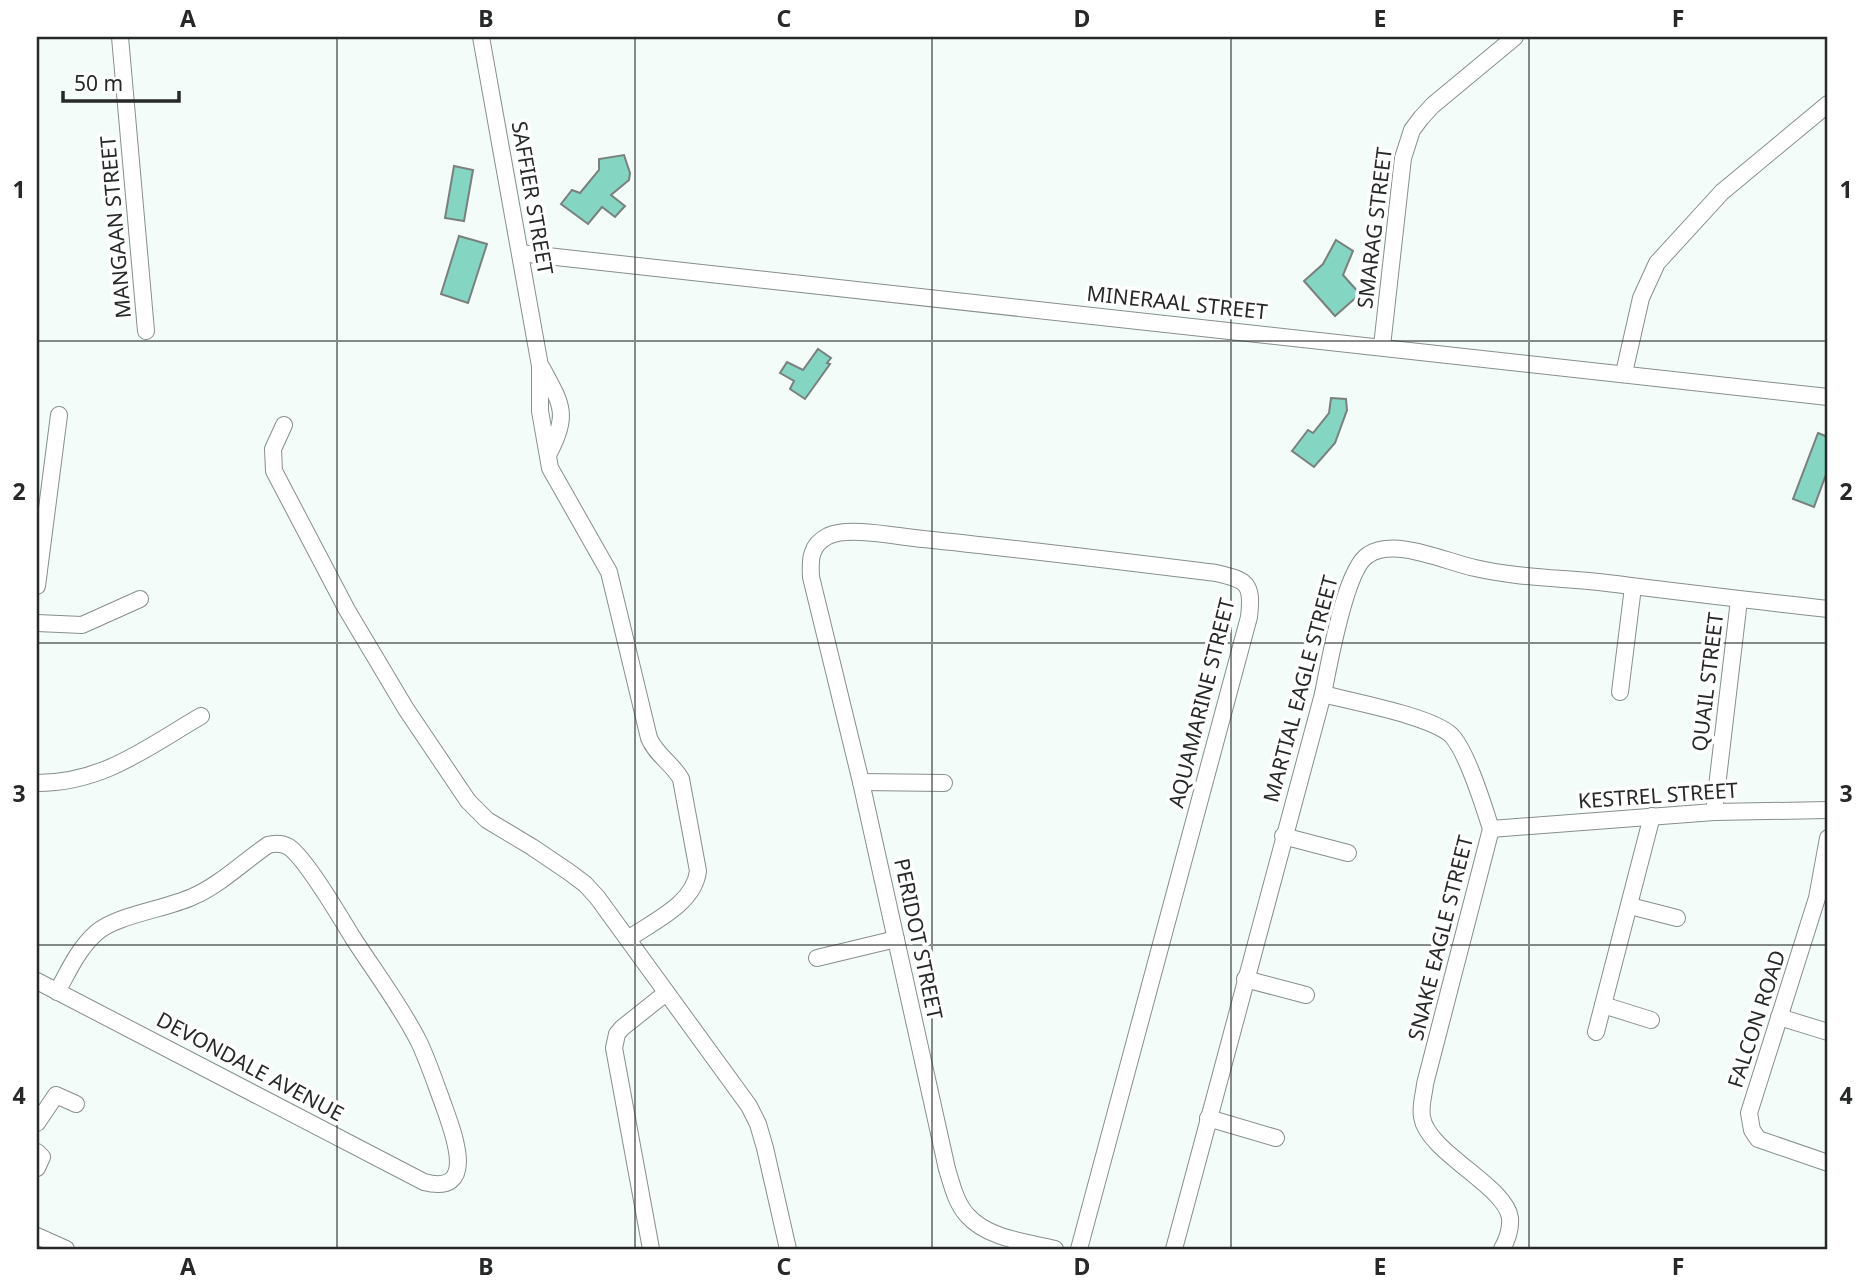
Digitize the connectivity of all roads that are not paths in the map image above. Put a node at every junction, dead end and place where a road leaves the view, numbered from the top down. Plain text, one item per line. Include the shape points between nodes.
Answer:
1 (120, 37) edge
2 (481, 37) edge
3 (1515, 37) edge
4 (1828, 104) edge
5 (520, 253) junction
6 (146, 331) dead end
7 (1382, 346) junction
8 (1624, 373) junction
9 (1828, 397) edge
10 (59, 415) dead end
11 (284, 425) dead end
12 (811, 577) joint
13 (37, 586) edge
14 (1633, 587) junction
15 (139, 599) dead end
16 (1739, 600) junction
17 (1828, 609) edge
18 (37, 622) edge
19 (1620, 692) dead end
20 (1323, 694) junction
21 (201, 716) dead end
22 (861, 782) junction
23 (37, 783) edge
24 (944, 783) dead end
25 (1828, 810) edge
26 (1714, 812) junction
27 (1652, 816) junction
28 (1491, 829) junction
29 (1283, 836) junction
30 (1828, 838) edge
31 (1348, 853) dead end
32 (1822, 900) edge
33 (1630, 906) junction
34 (1677, 918) dead end
35 (628, 939) junction
36 (896, 939) junction
37 (817, 958) dead end
38 (1245, 979) junction
39 (37, 981) edge
40 (57, 992) junction
41 (666, 993) junction
42 (1306, 995) dead end
43 (1602, 1006) junction
44 (1779, 1017) junction
45 (1651, 1020) dead end
46 (1596, 1032) dead end
47 (1828, 1032) edge
48 (76, 1104) dead end
49 (1208, 1118) junction
50 (37, 1123) edge
51 (1276, 1138) dead end
52 (37, 1152) edge
53 (1828, 1163) edge
54 (37, 1168) edge
55 (37, 1236) edge
56 (66, 1249) edge
57 (651, 1249) edge
58 (788, 1249) edge
59 (1055, 1249) edge
60 (1079, 1249) edge
61 (1174, 1249) edge
62 (1502, 1249) edge

1 - 6 street, MANGAAN STREET
2 - 5 street, SAFFIER STREET
3 - 7 street, SMARAG STREET via 1433,104 1412,130 1403,158
4 - 8 street via 1722,192 1657,263 1641,298
5 - 7 street, MINERAAL STREET
5 - 35 street, SAFFIER STREET via 540,366 540,411 552,473 609,572 649,738 681,779 698,870 685,900
7 - 8 street, MINERAAL STREET
8 - 9 street, MINERAAL STREET
10 - 13 street
11 - 35 street via 272,455 280,485 354,621 452,779 487,820 585,884
12 - 22 street, PERIDOT STREET
12 - 60 street, AQUAMARINE STREET via 810,556 818,542 837,533 852,533 1216,573 1237,578 1249,589 1249,617
14 - 16 street, MARTIAL EAGLE STREET
14 - 19 street
14 - 20 street, MARTIAL EAGLE STREET via 1486,570 1397,549 1375,551 1365,556 1352,576
15 - 18 street via 82,625
16 - 17 street, MARTIAL EAGLE STREET
16 - 26 street, QUAIL STREET
20 - 28 street, SNAKE EAGLE STREET via 1409,716 1452,736
20 - 29 street, MARTIAL EAGLE STREET
21 - 23 street via 117,765 76,780
22 - 24 street
22 - 36 street, PERIDOT STREET
25 - 26 street, KESTREL STREET
26 - 27 street, KESTREL STREET
27 - 28 street, KESTREL STREET
27 - 33 street
28 - 62 street, SNAKE EAGLE STREET via 1425,1084 1422,1118 1438,1143 1507,1209 1508,1238
29 - 31 street
29 - 38 street, MARTIAL EAGLE STREET
30 - 32 street, FALCON ROAD
32 - 44 street, FALCON ROAD
33 - 34 street
33 - 43 street
35 - 41 street
36 - 37 street
36 - 59 street, PERIDOT STREET via 947,1169 960,1205 986,1229
38 - 42 street
38 - 49 street, MARTIAL EAGLE STREET
39 - 40 street, DEVONDALE AVENUE
40 - 40 street, DEVONDALE AVENUE via 409,1175 445,1184 458,1169 455,1138 418,1042 325,894 289,848 268,845 193,897 98,931 78,954
41 - 57 street via 622,1028 614,1048
41 - 58 street via 754,1115
43 - 45 street
43 - 46 street
44 - 47 street
44 - 53 street, FALCON ROAD via 1749,1113 1752,1130 1764,1142
48 - 50 street via 56,1095
49 - 51 street
49 - 61 street, MARTIAL EAGLE STREET
52 - 54 street via 43,1157
55 - 56 street

